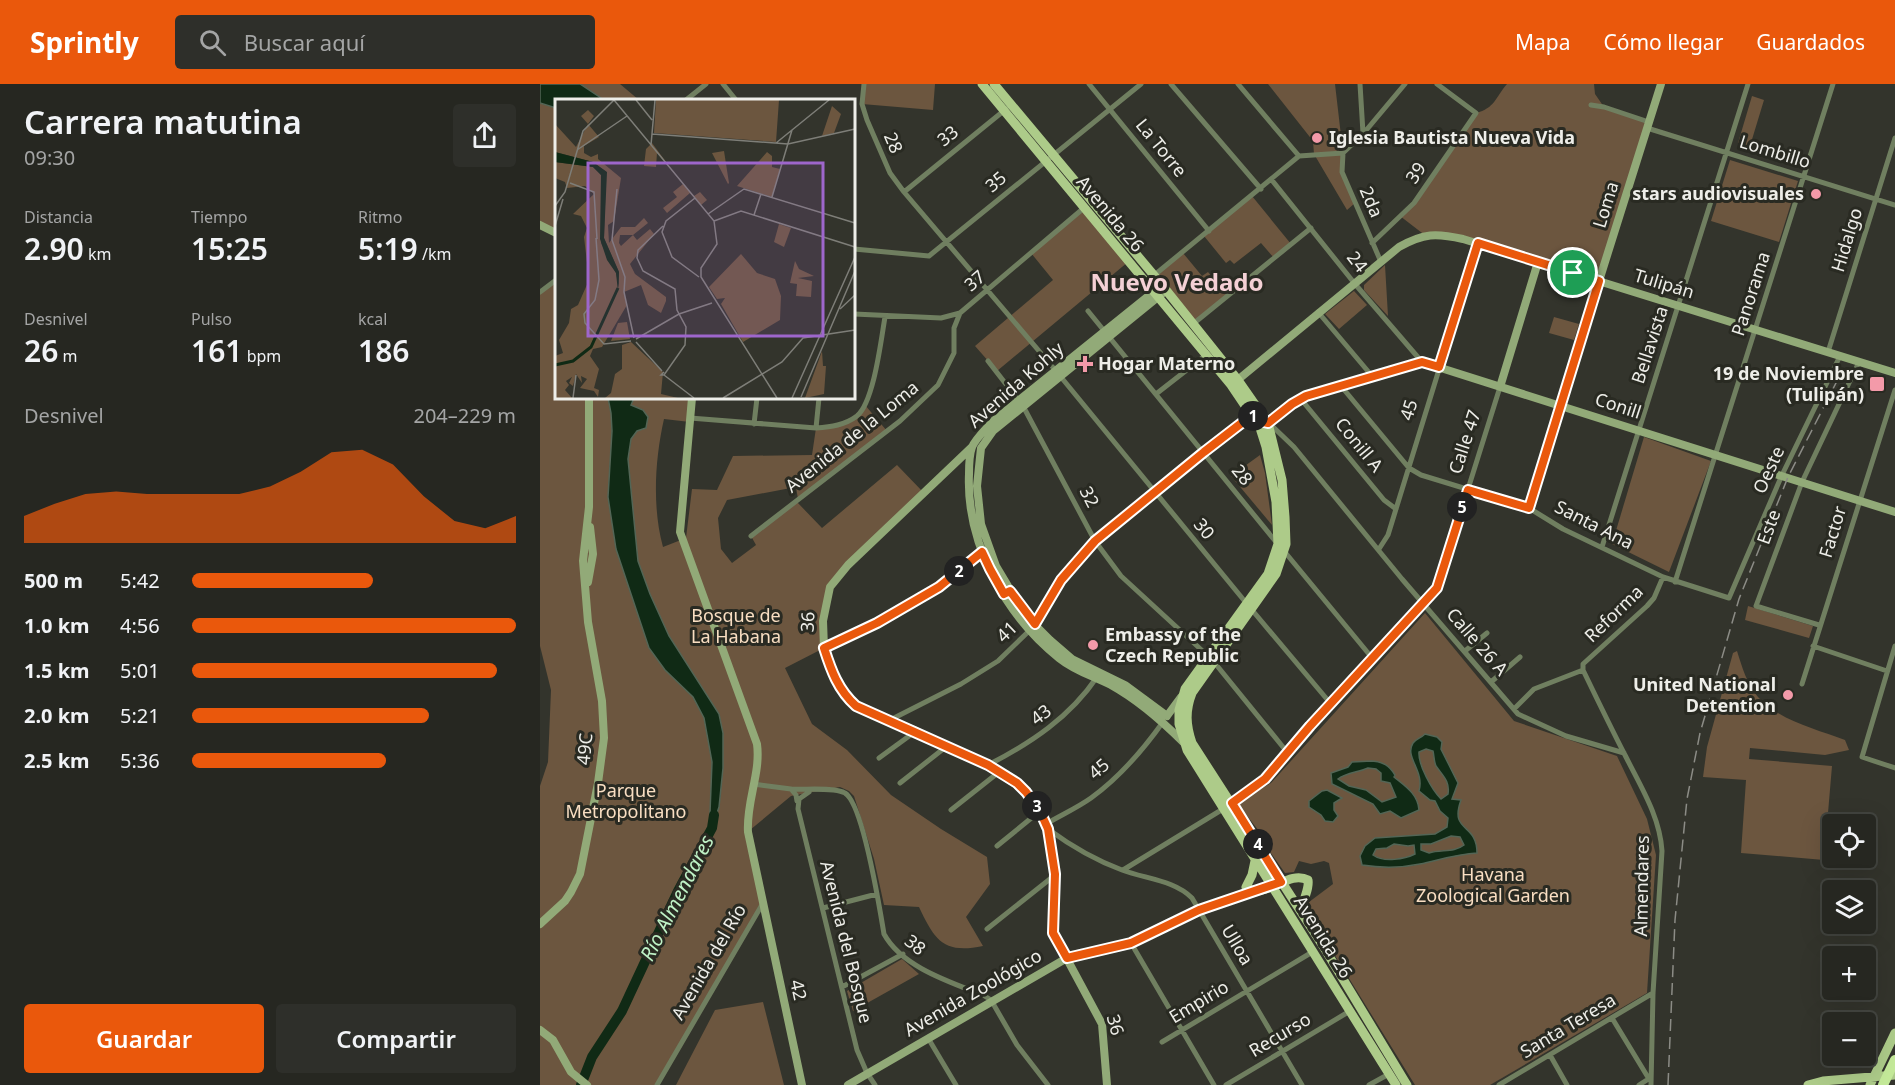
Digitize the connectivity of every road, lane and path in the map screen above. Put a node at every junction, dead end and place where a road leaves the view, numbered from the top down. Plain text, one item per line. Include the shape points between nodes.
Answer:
1 (706, 84) edge
2 (723, 84) edge
3 (864, 84) edge
4 (982, 84) edge
5 (994, 84) edge
6 (1089, 84) edge
7 (1141, 84) edge
8 (1171, 84) edge
9 (1238, 84) edge
10 (1360, 84) edge
11 (1405, 84) edge
12 (1437, 84) edge
13 (1661, 84) edge
14 (1749, 84) edge
15 (1833, 84) edge
16 (687, 99) edge
17 (735, 99) edge
18 (1591, 105) dead end
19 (1008, 108) junction
20 (1110, 108) junction
21 (1648, 125) junction
22 (1363, 134) junction
23 (1895, 138) edge
24 (1343, 153) junction
25 (1728, 153) junction
26 (1299, 156) junction
27 (1049, 158) junction
28 (1804, 177) junction
29 (1271, 179) junction
30 (1261, 189) junction
31 (904, 192) junction
32 (1875, 199) junction
33 (1091, 201) junction
34 (1895, 205) edge
35 (1084, 209) junction
36 (540, 225) edge
37 (1311, 228) junction
38 (1209, 231) junction
39 (555, 232) edge
40 (946, 243) junction
41 (1372, 243) junction
42 (1478, 243) junction
43 (855, 249) edge
44 (1381, 262) junction
45 (1538, 262) junction
46 (1150, 279) junction
47 (1599, 281) junction
48 (555, 282) edge
49 (1355, 284) junction
50 (987, 290) junction
51 (1160, 291) junction
52 (540, 292) edge
53 (1678, 306) junction
54 (1088, 311) dead end
55 (1318, 312) junction
56 (960, 313) junction
57 (855, 314) edge
58 (885, 317) junction
59 (1193, 324) junction
60 (1756, 330) junction
61 (1107, 334) junction
62 (1828, 352) junction
63 (1206, 355) junction
64 (1840, 356) junction
65 (988, 361) dead end
66 (1422, 362) junction
67 (1859, 362) junction
68 (1439, 367) junction
69 (1058, 373) junction
70 (1895, 373) edge
71 (1372, 376) junction
72 (1234, 382) junction
73 (1341, 386) junction
74 (1500, 387) junction
75 (1895, 390) edge
76 (1156, 394) junction
77 (1300, 398) junction
78 (589, 399) edge
79 (692, 399) edge
80 (756, 399) edge
81 (819, 399) edge
82 (1021, 403) junction
83 (1561, 406) junction
84 (1252, 415) junction
85 (690, 418) junction
86 (1268, 423) junction
87 (754, 424) junction
88 (816, 429) junction
89 (1639, 430) junction
90 (972, 447) junction
91 (1204, 452) junction
92 (1716, 455) junction
93 (974, 457) junction
94 (959, 460) junction
95 (1409, 468) junction
96 (1782, 475) junction
97 (1802, 482) junction
98 (1468, 490) junction
99 (1154, 492) junction
100 (1859, 500) junction
101 (1529, 508) junction
102 (1396, 509) junction
103 (1895, 512) edge
104 (752, 536) dead end
105 (1095, 541) junction
106 (1281, 547) junction
107 (1602, 547) junction
108 (1379, 549) junction
109 (985, 550) junction
110 (1663, 577) junction
111 (1675, 582) junction
112 (1730, 598) joint
113 (1424, 604) junction
114 (1249, 607) junction
115 (1819, 625) junction
116 (1033, 627) junction
117 (1487, 633) dead end
118 (1813, 646) junction
119 (1895, 646) edge
120 (824, 648) junction
121 (1465, 651) junction
122 (1520, 657) dead end
123 (1211, 659) junction
124 (1373, 659) junction
125 (1583, 669) junction
126 (1887, 671) junction
127 (1098, 676) junction
128 (1491, 682) junction
129 (1802, 684) dead end
130 (1182, 696) junction
131 (1331, 704) junction
132 (1514, 710) junction
133 (1165, 718) junction
134 (890, 720) junction
135 (916, 731) junction
136 (1183, 742) junction
137 (946, 746) junction
138 (1287, 752) junction
139 (1624, 753) junction
140 (879, 758) dead end
141 (988, 765) junction
142 (1895, 768) edge
143 (999, 772) junction
144 (900, 783) dead end
145 (753, 784) junction
146 (791, 789) junction
147 (812, 791) junction
148 (798, 803) junction
149 (1232, 803) junction
150 (1222, 809) junction
151 (951, 810) dead end
152 (1040, 811) junction
153 (1047, 826) junction
154 (997, 846) dead end
155 (1255, 861) junction
156 (1123, 870) junction
157 (1055, 874) junction
158 (1277, 884) junction
159 (1247, 891) junction
160 (877, 894) junction
161 (763, 903) junction
162 (823, 908) junction
163 (1199, 910) junction
164 (1305, 917) junction
165 (540, 924) edge
166 (987, 929) dead end
167 (1131, 943) junction
168 (1314, 951) junction
169 (903, 954) junction
170 (1067, 958) junction
171 (842, 987) junction
172 (1247, 991) junction
173 (1653, 993) junction
174 (991, 1000) junction
175 (1350, 1011) junction
176 (1612, 1018) junction
177 (1183, 1029) junction
178 (540, 1030) edge
179 (1895, 1033) edge
180 (928, 1038) junction
181 (1162, 1042) dead end
182 (1282, 1052) junction
183 (1550, 1055) junction
184 (1895, 1060) edge
185 (867, 1073) junction
186 (1389, 1074) junction
187 (1889, 1078) edge
188 (1650, 1080) edge
189 (1872, 1081) edge
190 (1848, 1082) edge
191 (587, 1085) edge
192 (657, 1085) edge
193 (802, 1085) edge
194 (848, 1085) edge
195 (875, 1085) edge
196 (956, 1085) edge
197 (1048, 1085) edge
198 (1107, 1085) edge
199 (1214, 1085) edge
200 (1226, 1085) edge
201 (1302, 1085) edge
202 (1369, 1085) edge
203 (1396, 1085) edge
204 (1407, 1085) edge
205 (1499, 1085) edge
206 (1567, 1085) edge
207 (1639, 1085) edge
208 (1808, 1085) edge

1 - 16 street
2 - 17 street
3 - 31 street, 28 via 862,104 867,120 890,173
4 - 19 main road, Avenida 26
5 - 19 main road, Avenida 26
6 - 20 street, La Torre
7 - 20 street, 35
8 - 30 street
9 - 26 street
10 - 22 street
11 - 22 street
12 - 41 street, 39 via 1476,112 1414,203
13 - 21 street, Loma
14 - 25 street, Bellavista
15 - 28 street, Panorama
18 - 21 street, Lombillo
19 - 27 main road, Avenida 26
19 - 31 street, 33
20 - 27 street, 35
20 - 38 street, La Torre
21 - 25 street, Lombillo
21 - 47 street, Loma
22 - 24 street
23 - 32 street, Hidalgo
24 - 26 street
24 - 41 street, 2da via 1342,172
25 - 28 street, Lombillo
25 - 53 street, Bellavista
26 - 29 street
27 - 33 main road, Avenida 26
27 - 35 main road, Avenida 26
27 - 40 street, 35
28 - 32 street, Lombillo
28 - 60 street, Panorama
29 - 30 street
29 - 37 street, 24
30 - 38 street
31 - 40 street, 28
32 - 34 street, Lombillo
32 - 62 street, Hidalgo
33 - 35 street, 37
33 - 46 main road, Avenida 26
35 - 46 main road, Avenida 26
35 - 50 street, 37
36 - 39 street
37 - 49 street, 24
37 - 59 street
38 - 46 street
40 - 43 street, 35 via 929,256
40 - 50 street, 28
41 - 44 street, 2da
42 - 44 street, Tulipán via 1438,234 1422,237 1399,247
42 - 45 street, Tulipán
42 - 68 street, 45
44 - 49 street
45 - 47 street, Tulipán
45 - 74 street, Calle 47
46 - 51 main road, Avenida 26
47 - 53 street, Tulipán
47 - 83 street, Loma
48 - 52 street
49 - 55 street
49 - 66 street, 24
50 - 56 street, 37
50 - 69 street, 28
51 - 59 main road, Avenida 26
51 - 61 street, Avenida Kohly
51 - 63 main road, Avenida 26
53 - 60 street, Tulipán
53 - 89 street, Bellavista
54 - 61 street, 28
55 - 71 street
55 - 72 street
56 - 58 street, 37 via 941,318
56 - 104 street, Avenida de la Loma via 954,328 954,353 938,385 900,421
57 - 58 street, 37
58 - 88 street via 865,405 848,422
59 - 72 main road, Avenida 26
60 - 62 street, Tulipán
60 - 92 street, Panorama
61 - 69 street, Avenida Kohly
61 - 76 street, 28
62 - 64 street, Tulipán
63 - 72 main road, Avenida 26
63 - 76 street
64 - 67 street, Tulipán
64 - 96 street, Oeste
65 - 82 street, 32
66 - 68 street, Conill
66 - 71 street
67 - 70 street, Tulipán
67 - 97 street, Este
68 - 74 street, Conill
68 - 95 street, 45
69 - 82 street, Avenida Kohly
69 - 99 street, 30
71 - 73 street
72 - 84 main road, Avenida 26
72 - 86 main road, Avenida 26
73 - 77 street
73 - 95 street, Santa Ana
74 - 83 street, Conill
74 - 98 street, Calle 47
75 - 100 street, Factor
76 - 91 street, 28
77 - 86 street
77 - 102 street, Conill A via 1384,500
78 - 165 street, 49C via 588,517 583,561 588,622 602,701 602,758 580,874 565,901
79 - 85 street, Avenida del Río
80 - 87 street
81 - 88 street
82 - 90 street, Avenida Kohly via 992,422
82 - 93 street, Avenida Kohly via 988,436
82 - 105 street, 32
83 - 89 street, Conill
83 - 101 street, Loma
84 - 86 main road
84 - 91 street, 41
84 - 106 main road, Avenida 26 via 1271,466
85 - 87 street
85 - 145 street, Avenida del Río via 680,532 757,744
86 - 106 main road, Avenida 26 via 1282,480 1286,535
86 - 108 street, Calle 26 A via 1294,447
87 - 88 street
89 - 92 street, Conill
89 - 107 street, Bellavista
90 - 93 street, Avenida Kohly
90 - 94 street, 36
91 - 99 street, 41
91 - 106 street, 28
92 - 96 street, Conill
92 - 111 street, Panorama
93 - 94 street
93 - 109 street, Avenida Kohly via 974,507
94 - 120 street, 36 via 848,565 830,587 823,621
95 - 98 street, Santa Ana
95 - 102 street, 45
96 - 97 street, Conill
96 - 112 street, Oeste
97 - 100 street, Conill
97 - 115 street, Este via 1756,606
98 - 101 street, Santa Ana
98 - 113 street, Calle 47 via 1437,588
99 - 105 street, 41
99 - 114 street, 30
100 - 103 street, Conill
100 - 115 street, Factor
101 - 107 street, Santa Ana
102 - 108 street, 45 via 1388,536
105 - 116 street, 41 via 1061,580
105 - 123 street, 32 via 1121,576
106 - 114 main road, Avenida 26 via 1276,574
106 - 124 street, 28
107 - 110 street, Santa Ana
108 - 113 street, Calle 26 A
109 - 116 street, Avenida Kohly via 990,569
109 - 120 street via 939,587
110 - 111 street, Santa Ana
110 - 125 street, Reforma via 1654,598 1583,664
111 - 112 street, Santa Ana
113 - 121 street, Calle 26 A
113 - 124 street, Calle 47
114 - 123 main road, Avenida 26
114 - 131 street, 30
115 - 118 street, Factor
116 - 127 street, Avenida Kohly via 1080,672
116 - 134 street, 41 via 998,662
117 - 121 street
118 - 126 street
118 - 129 street, Factor
119 - 126 street
120 - 134 street, 36 via 832,673 849,700
121 - 128 street, Calle 26 A
122 - 128 street
123 - 130 main road, Avenida 26 via 1188,682
123 - 138 street, 32
123 - 149 main road, Avenida 26 via 1192,693 1186,719 1192,743
124 - 131 street, Calle 47
125 - 132 street via 1534,689
125 - 139 street, Almendares
126 - 142 street via 1862,757
127 - 133 street, Avenida Kohly
127 - 141 street, 43 via 1063,718 1020,749
128 - 132 street, Calle 26 A
130 - 133 street, 45
130 - 136 main road, Avenida 26 via 1179,724
131 - 138 street, Calle 47
132 - 139 street, Calle 26 A via 1566,736
133 - 136 street, Avenida Kohly
133 - 153 street, 45 via 1115,778
134 - 135 street, 36
135 - 137 street, 36
135 - 140 street
136 - 150 main road, Avenida 26
137 - 141 street, 36
137 - 144 street
138 - 149 street, Calle 47 via 1261,783
139 - 173 street, Almendares via 1661,839
141 - 143 street, 36
143 - 151 street
143 - 152 street, 36 via 1022,788
145 - 146 street
145 - 161 street, Avenida del Río via 748,832
146 - 147 street, 38
146 - 148 street, Avenida del Bosque
147 - 148 street via 801,796
147 - 160 street, 38 via 844,792 850,798 871,858
148 - 162 street, Avenida del Bosque
149 - 158 main road, Avenida 26
150 - 155 main road, Avenida 26
150 - 156 street
152 - 153 street, 36
152 - 154 street
153 - 156 street, Ulloa via 1077,850
153 - 157 street, 36
155 - 158 main road, Avenida 26
155 - 159 main road
156 - 163 street, Ulloa via 1177,887 1192,898
157 - 166 street
157 - 170 street, 36 via 1053,933
158 - 159 main road
158 - 164 main road, Avenida 26
158 - 164 main road via 1297,877 1308,879 1303,904
158 - 168 main road, Avenida 26
159 - 163 street, Avenida Zoológico
160 - 162 street
160 - 169 street, 38 via 884,934
161 - 192 street, Avenida del Río
161 - 193 street, 42
162 - 171 street, Avenida del Bosque
163 - 167 street, Avenida Zoológico
163 - 172 street, Ulloa
164 - 204 main road, Avenida 26
167 - 170 street, Avenida Zoológico
167 - 177 street
168 - 172 street, Empirio
168 - 175 main road, Avenida 26
169 - 171 street
169 - 174 street, 38 via 926,973
170 - 174 street, Avenida Zoológico
170 - 198 street, 36 via 1102,1024
171 - 185 street, Avenida del Bosque via 857,1050
172 - 177 street, Empirio
172 - 182 street, Ulloa
173 - 176 street, Santa Teresa
173 - 188 street, Almendares
174 - 180 street, Avenida Zoológico
174 - 197 street via 1017,1045
175 - 182 street, Recurso
175 - 186 main road, Avenida 26
176 - 183 street, Santa Teresa
176 - 188 street
177 - 181 street, Empirio
177 - 199 street
178 - 191 street via 557,1045 571,1072
179 - 189 main road
180 - 185 street, Avenida Zoológico
180 - 196 street
182 - 200 street, Recurso
182 - 201 street, Ulloa
183 - 205 street, Santa Teresa
183 - 206 street
184 - 187 highway
185 - 194 street, Avenida Zoológico
185 - 195 street, Avenida del Bosque
186 - 202 street
186 - 203 main road, Avenida 26
187 - 189 main road
188 - 207 street
189 - 190 main road
190 - 208 main road

